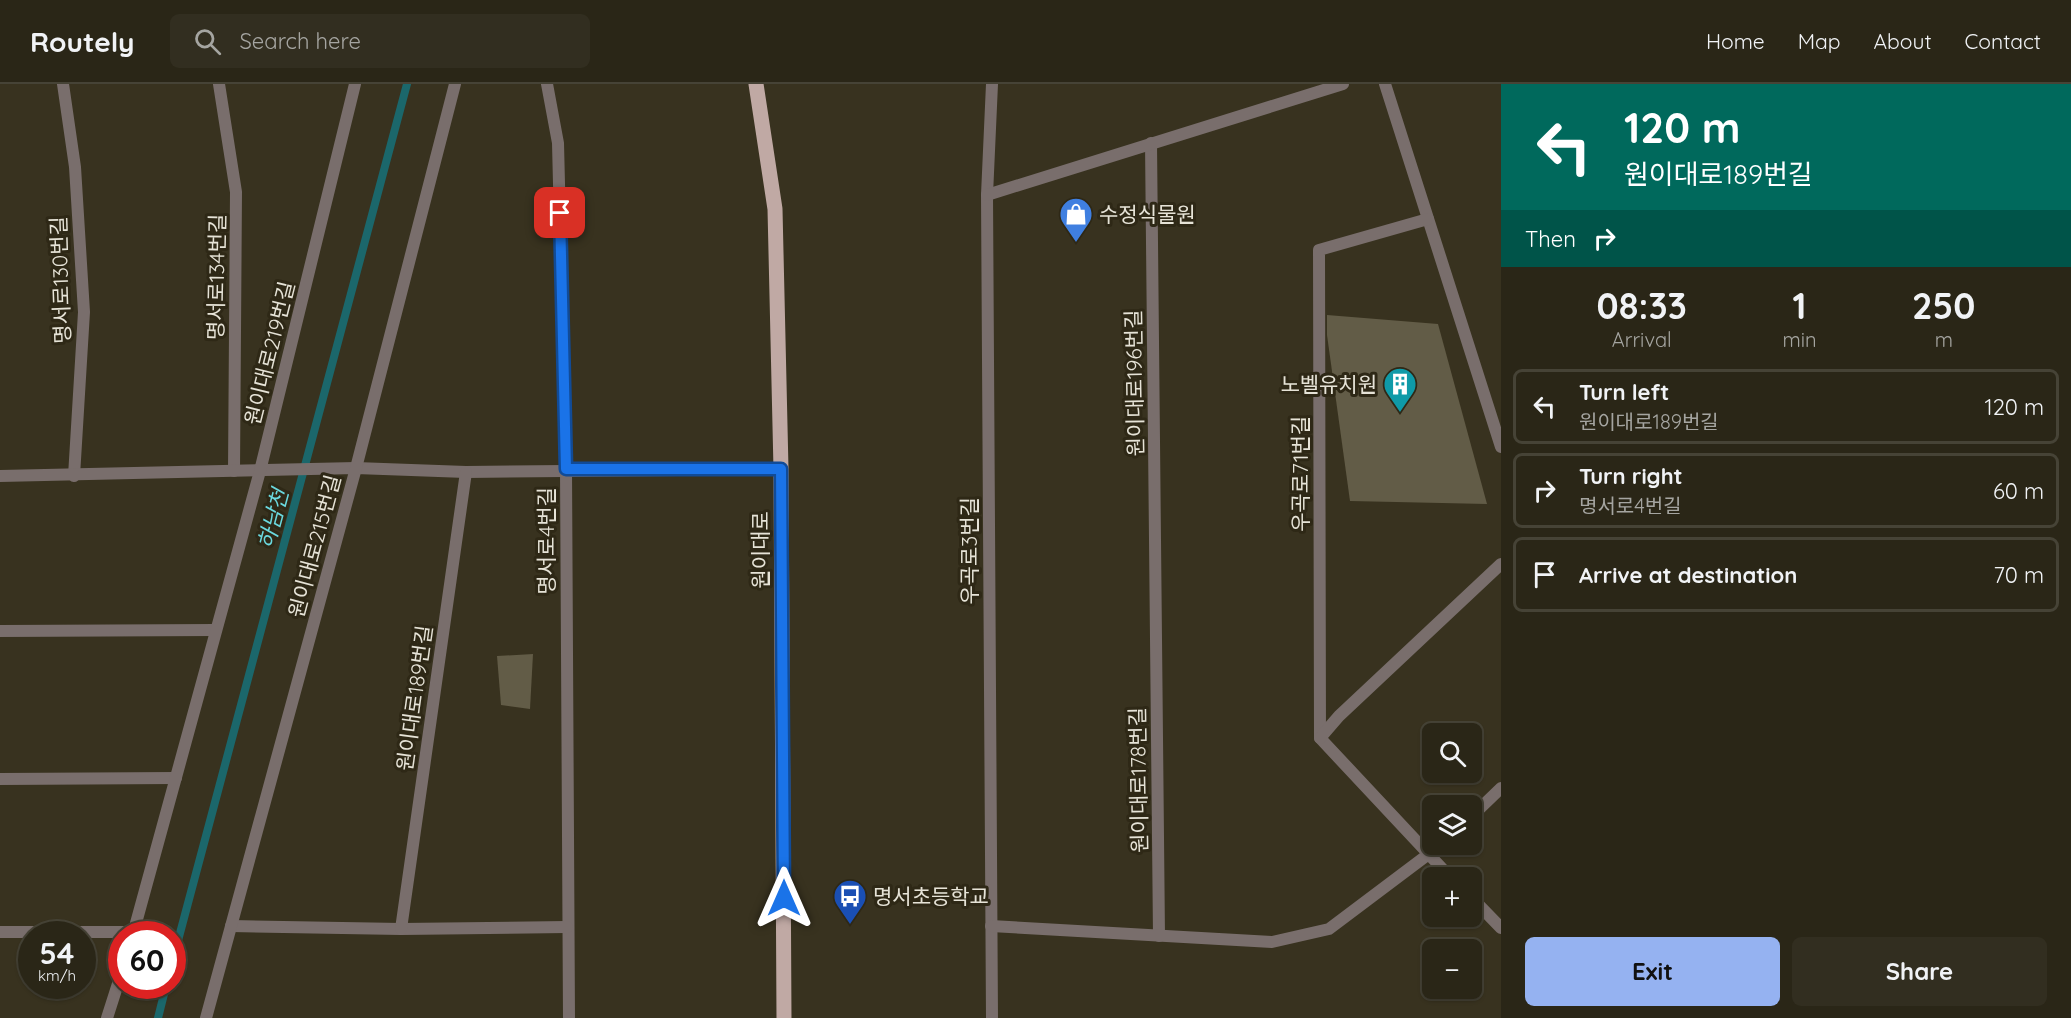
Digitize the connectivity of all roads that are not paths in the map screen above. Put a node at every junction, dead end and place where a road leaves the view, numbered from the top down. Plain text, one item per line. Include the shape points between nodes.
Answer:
1 (63, 84) edge
2 (219, 84) edge
3 (355, 84) edge
4 (455, 84) edge
5 (547, 84) edge
6 (992, 84) edge
7 (1343, 84) edge
8 (1385, 84) edge
9 (759, 85) edge
10 (1151, 143) junction
11 (987, 195) junction
12 (1428, 219) junction
13 (1501, 447) edge
14 (356, 468) junction
15 (566, 469) junction
16 (781, 469) junction
17 (234, 471) junction
18 (260, 471) junction
19 (466, 472) junction
20 (0, 476) edge
21 (74, 476) junction
22 (1501, 564) edge
23 (1156, 623) joint
24 (216, 630) junction
25 (0, 631) edge
26 (1320, 738) junction
27 (176, 778) junction
28 (0, 779) edge
29 (1501, 788) edge
30 (1482, 806) edge
31 (1430, 856) junction
32 (1440, 867) edge
33 (1482, 908) edge
34 (136, 921) edge
35 (231, 926) junction
36 (991, 926) junction
37 (567, 927) junction
38 (1501, 928) edge
39 (401, 929) junction
40 (0, 932) edge
41 (108, 933) edge
42 (1159, 936) junction
43 (113, 999) edge
44 (107, 1018) edge
45 (206, 1018) edge
46 (569, 1018) edge
47 (784, 1018) edge
48 (992, 1018) edge

1 - 21 street, 명서로130번길 via 75,167 84,312
2 - 17 street, 명서로134번길 via 236,192
3 - 18 street, 원이대로219번길
4 - 14 street, 원이대로215번길
5 - 15 street, 명서로4번길 via 558,142
6 - 11 street, 우곡로3번길
7 - 10 street
8 - 12 street
9 - 16 main road, 원이대로 via 775,209
10 - 11 street
10 - 23 street, 원이대로196번길
11 - 36 street, 우곡로3번길
12 - 13 street
12 - 26 street, 우곡로71번길 via 1319,250
14 - 18 street
14 - 19 street
14 - 35 street, 원이대로215번길
15 - 16 street
15 - 19 street
15 - 37 street, 명서로4번길
16 - 47 main road, 원이대로
17 - 18 street
17 - 21 street
18 - 24 street, 원이대로219번길
19 - 39 street, 원이대로189번길
20 - 21 street
22 - 26 street
23 - 42 street, 원이대로178번길
24 - 25 street
24 - 27 street, 원이대로219번길
26 - 31 street
27 - 28 street
27 - 34 street, 원이대로219번길
29 - 30 street
31 - 32 street
31 - 42 street via 1329,929 1272,942
33 - 38 street
35 - 39 street
35 - 45 street, 원이대로215번길
36 - 42 street
36 - 48 street, 우곡로3번길
37 - 39 street
37 - 46 street, 명서로4번길
40 - 41 street, 원이대로219번길
43 - 44 street

